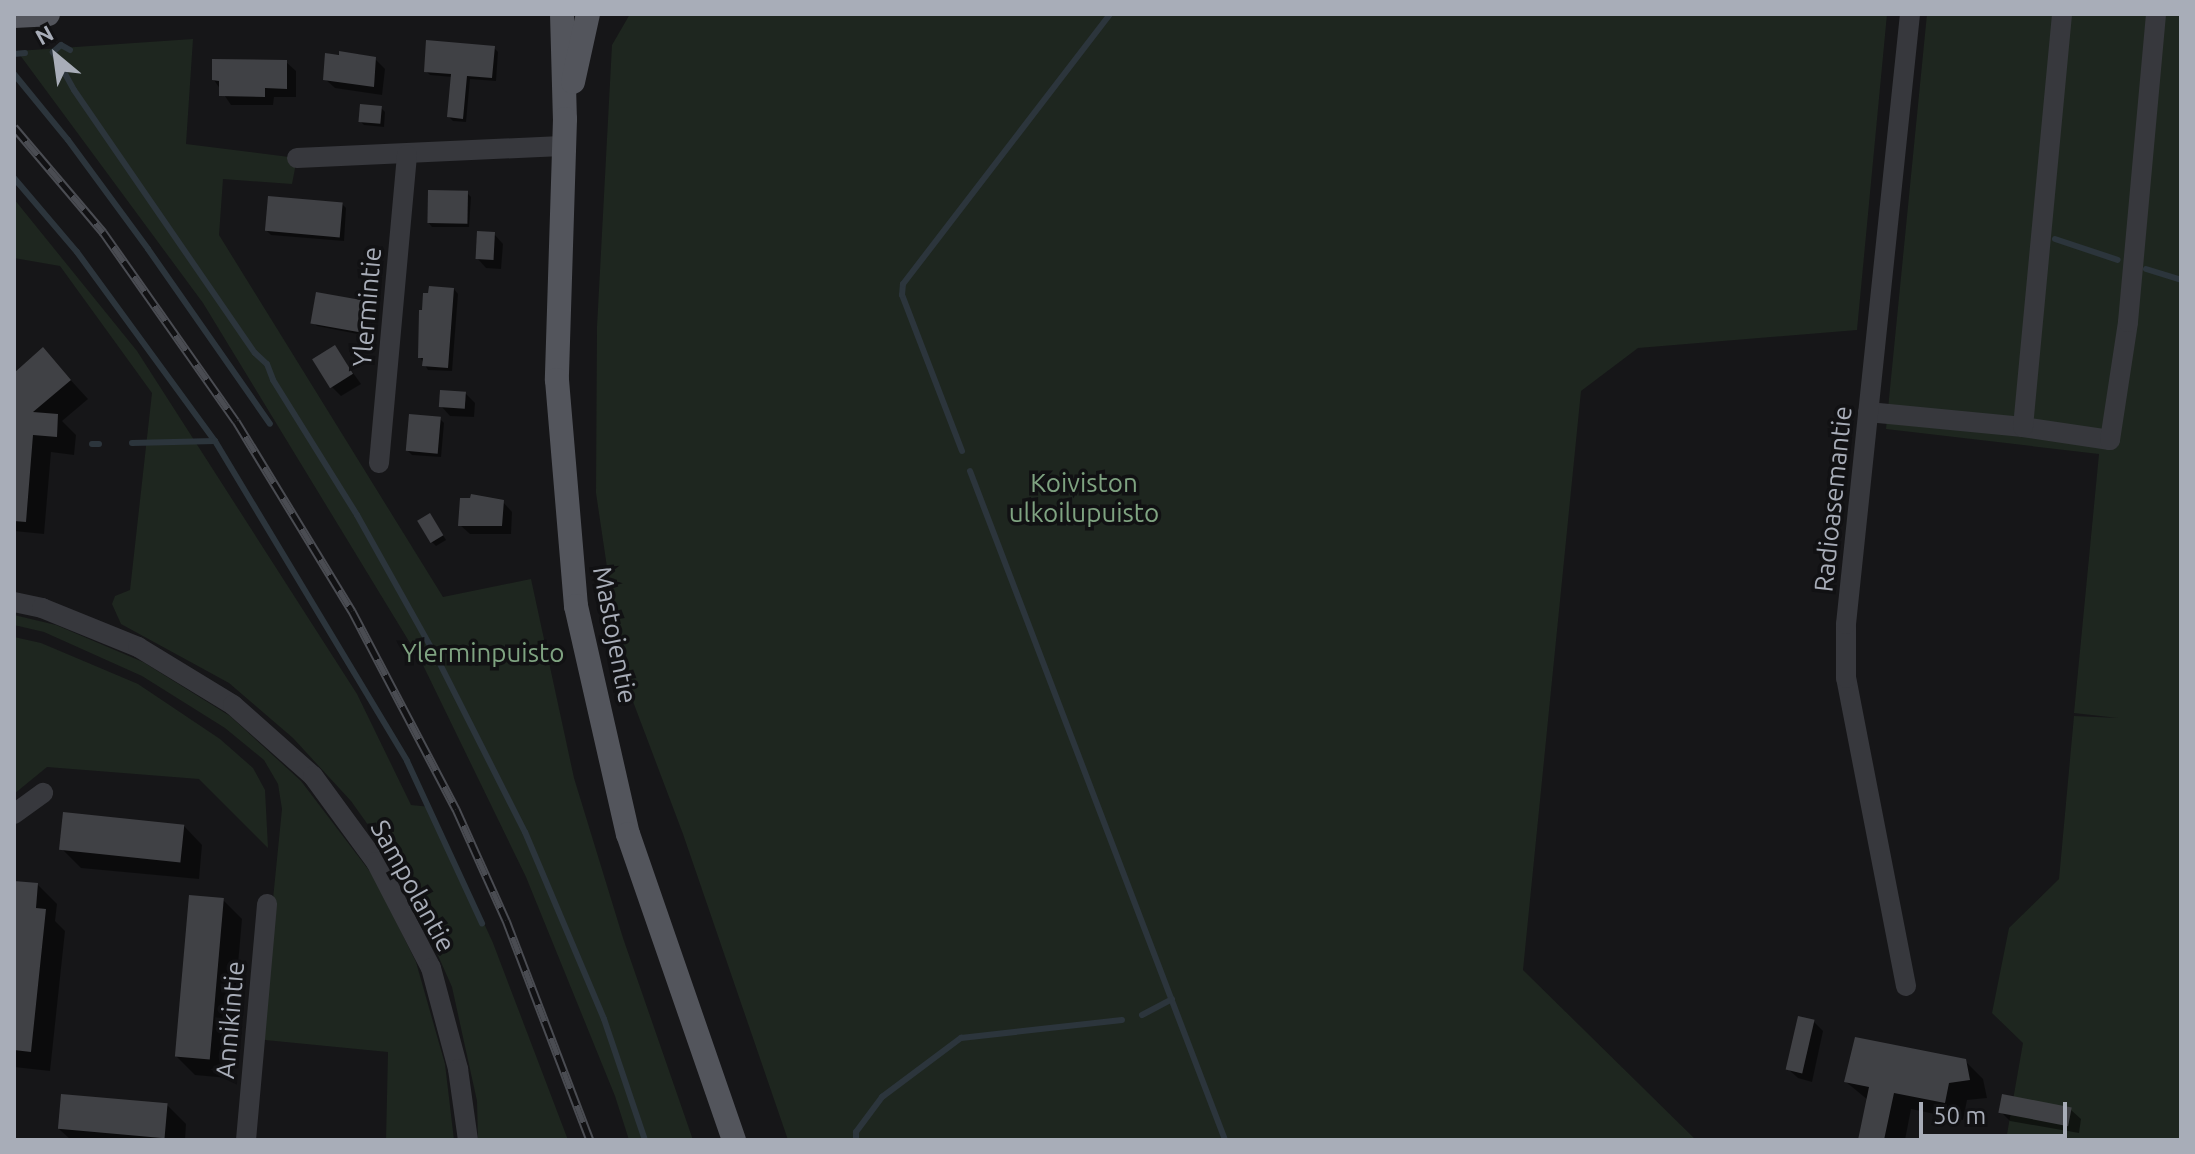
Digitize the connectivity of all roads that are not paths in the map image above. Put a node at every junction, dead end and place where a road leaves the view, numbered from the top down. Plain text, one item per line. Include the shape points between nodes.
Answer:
1 (48, 14) edge
2 (562, 14) edge
3 (588, 14) edge
4 (1910, 14) edge
5 (2062, 14) edge
6 (2156, 14) edge
7 (14, 16) edge
8 (565, 119) junction
9 (562, 146) junction
10 (407, 155) junction
11 (297, 158) dead end
12 (1868, 412) junction
13 (2023, 427) junction
14 (379, 463) dead end
15 (14, 602) edge
16 (43, 793) dead end
17 (14, 814) edge
18 (267, 904) dead end
19 (1906, 986) dead end
20 (246, 1140) edge
21 (468, 1140) edge
22 (734, 1140) edge

1 - 7 main road
2 - 8 main road, Mastojentie
3 - 8 main road, Mastojentie
4 - 12 street, Radioasemantie
5 - 13 street
6 - 13 street via 2128,322 2110,440
8 - 9 main road, Mastojentie
9 - 10 street
9 - 22 main road, Mastojentie via 557,380 576,606 628,834
10 - 11 street
10 - 14 street, Ylermintie
12 - 13 street
12 - 19 street, Radioasemantie via 1846,624 1846,678
15 - 21 street, Sampolantie via 138,647 233,705 313,776 376,862 431,968 458,1069
16 - 17 street
18 - 20 street, Annikintie

